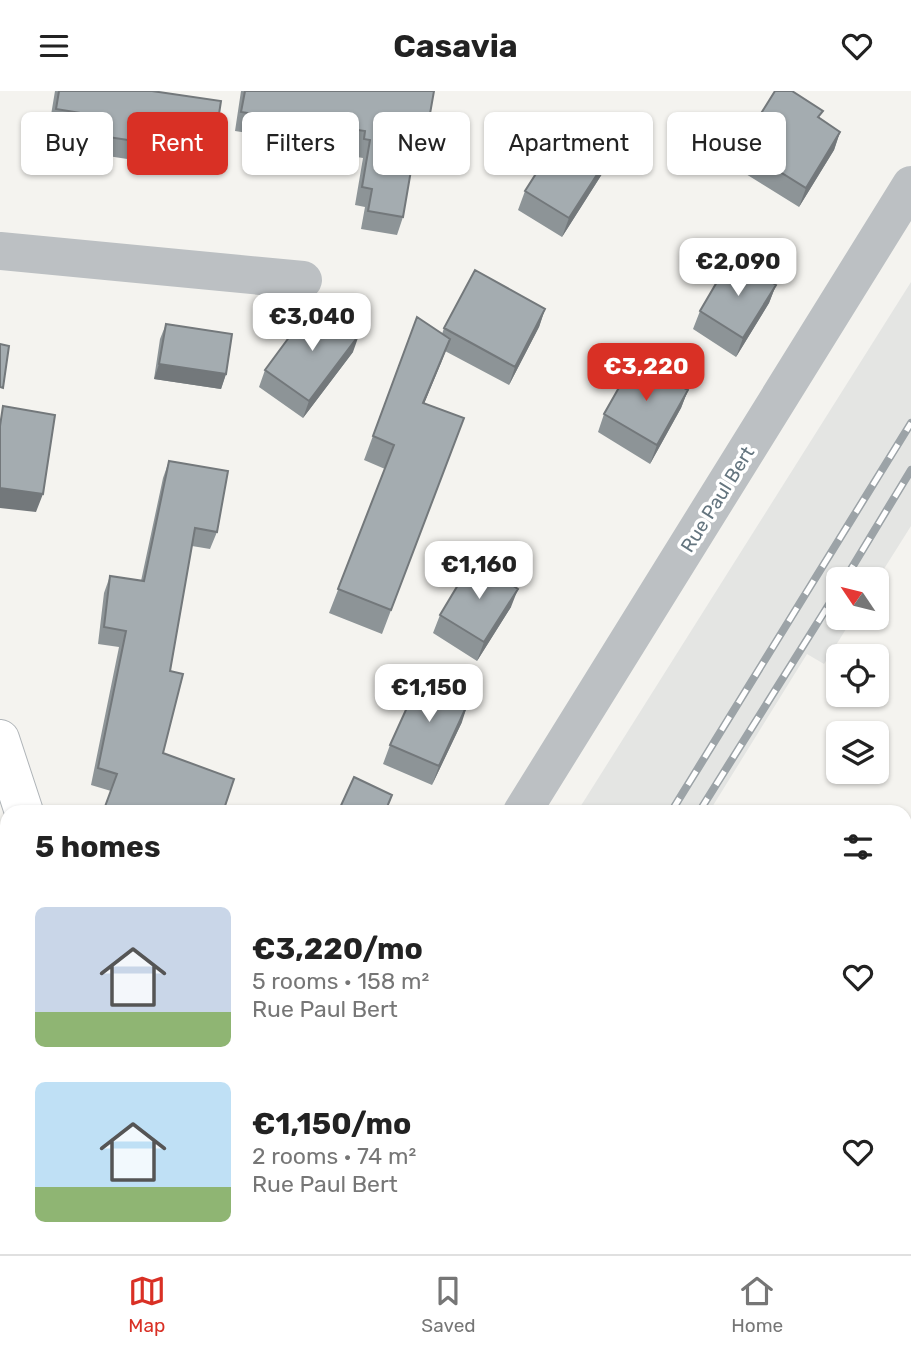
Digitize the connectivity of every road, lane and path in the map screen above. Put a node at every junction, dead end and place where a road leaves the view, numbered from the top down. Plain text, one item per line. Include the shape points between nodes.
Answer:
1 (911, 185) edge
2 (0, 251) edge
3 (303, 279) dead end
4 (0, 739) edge
5 (22, 805) edge
6 (526, 805) edge

1 - 6 street, Rue Paul Bert
2 - 3 street
4 - 5 street

